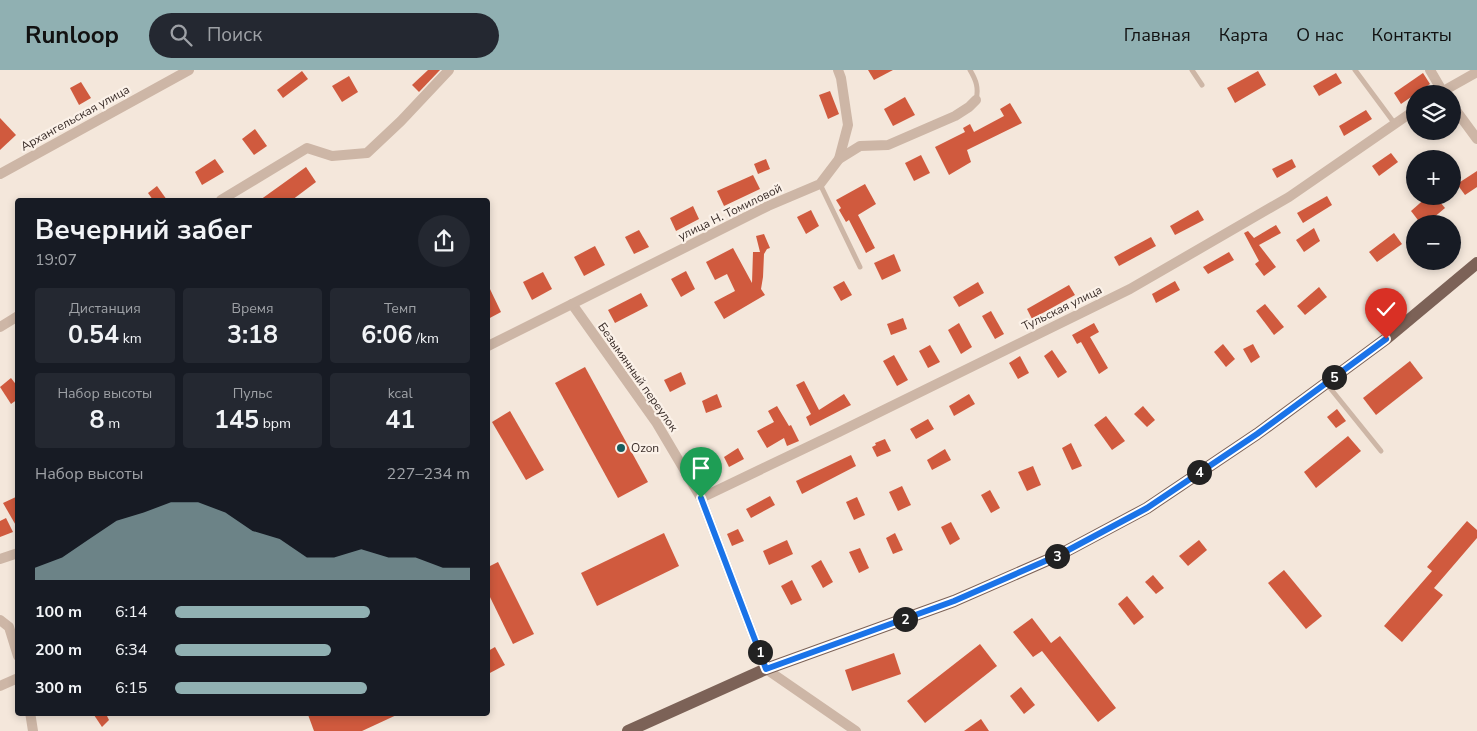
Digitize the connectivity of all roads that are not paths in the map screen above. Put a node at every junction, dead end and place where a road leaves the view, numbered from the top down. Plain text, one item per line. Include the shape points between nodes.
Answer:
1 (189, 70) edge
2 (448, 70) edge
3 (838, 70) edge
4 (970, 70) edge
5 (1192, 70) edge
6 (1355, 70) edge
7 (1430, 70) edge
8 (1477, 72) edge
9 (173, 74) edge
10 (1202, 84) dead end
11 (1438, 85) edge
12 (1455, 85) edge
13 (976, 100) joint
14 (1406, 116) edge
15 (1461, 117) edge
16 (1395, 124) junction
17 (1477, 139) edge
18 (839, 159) junction
19 (0, 174) edge
20 (820, 184) junction
21 (224, 198) edge
22 (1477, 263) edge
23 (860, 268) dead end
24 (572, 304) junction
25 (15, 318) edge
26 (0, 327) edge
27 (490, 345) edge
28 (1326, 383) junction
29 (1381, 452) dead end
30 (701, 498) junction
31 (15, 554) edge
32 (0, 559) edge
33 (0, 620) edge
34 (15, 646) edge
35 (766, 669) junction
36 (15, 679) edge
37 (0, 686) edge
38 (31, 716) edge
39 (33, 731) edge
40 (628, 731) edge
41 (856, 731) edge

1 - 9 street, Архангельская улица
2 - 21 street via 367,153 332,156 307,148
3 - 18 street via 848,125
4 - 13 lane via 977,86
5 - 10 lane
6 - 16 lane
7 - 11 street
8 - 12 street
9 - 19 street, Архангельская улица
13 - 18 street, улица Н. Томиловой via 956,116 888,145 860,146
14 - 16 street, Тульская улица
15 - 17 street
16 - 30 street, Тульская улица via 1289,197 1130,289
18 - 20 street, улица Н. Томиловой
20 - 23 lane
20 - 24 street, улица Н. Томиловой via 759,210
22 - 28 main road via 1386,339
24 - 27 street, улица Н. Томиловой
24 - 30 street, Безымянный переулок via 656,422
25 - 26 street
28 - 29 lane
28 - 35 main road via 1147,508 1059,555 954,601
30 - 35 street, Безымянный переулок
31 - 32 street
33 - 34 street via 9,627
35 - 40 main road
35 - 41 street
36 - 37 street
38 - 39 street

